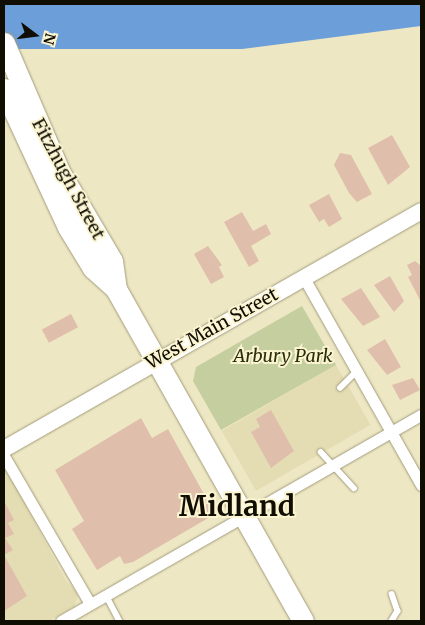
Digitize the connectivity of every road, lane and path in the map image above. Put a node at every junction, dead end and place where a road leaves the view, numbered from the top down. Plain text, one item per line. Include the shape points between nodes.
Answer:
1 (4, 43) edge
2 (4, 89) edge
3 (421, 211) edge
4 (77, 222) junction
5 (304, 278) junction
6 (155, 361) junction
7 (357, 371) junction
8 (340, 388) dead end
9 (421, 415) edge
10 (392, 432) junction
11 (4, 449) edge
12 (321, 452) dead end
13 (4, 456) edge
14 (335, 464) junction
15 (421, 485) edge
16 (354, 488) dead end
17 (243, 516) junction
18 (392, 594) dead end
19 (106, 596) junction
20 (90, 604) junction
21 (61, 621) edge
22 (120, 621) edge
23 (303, 621) edge
24 (392, 621) edge

1 - 4 highway, Fitzhugh Street via 59,171
2 - 4 highway, Fitzhugh Street
3 - 5 street, West Main Street
4 - 6 highway, Fitzhugh Street via 92,268 116,289
5 - 6 street, West Main Street
5 - 7 street
6 - 11 street, West Main Street
6 - 17 highway, Fitzhugh Street
7 - 8 lane
7 - 10 street
9 - 10 street
10 - 14 street
10 - 15 street
12 - 14 lane
13 - 20 street
14 - 16 lane
14 - 17 street
17 - 19 street
17 - 23 highway, Fitzhugh Street
18 - 24 lane via 398,611
19 - 20 street
19 - 22 lane
20 - 21 street

